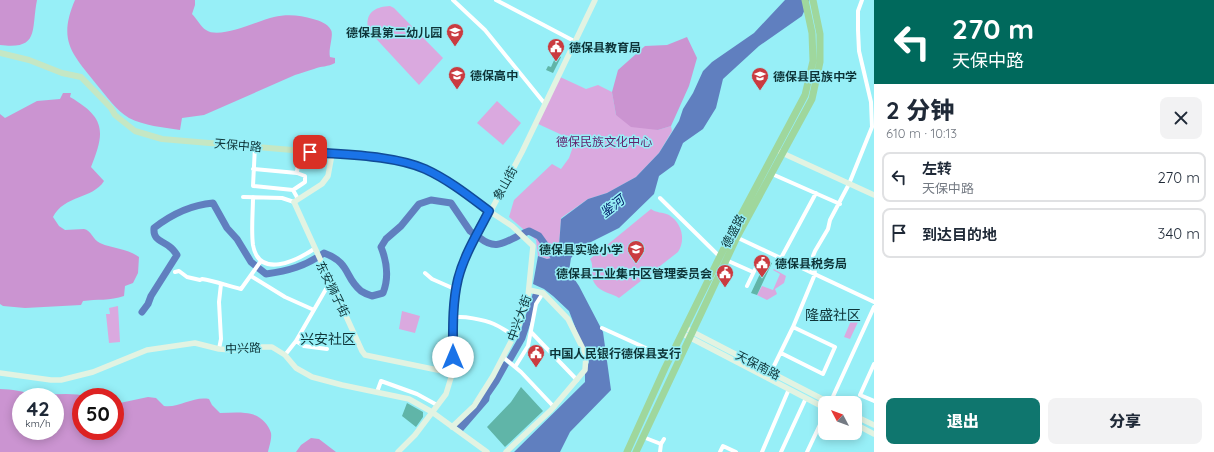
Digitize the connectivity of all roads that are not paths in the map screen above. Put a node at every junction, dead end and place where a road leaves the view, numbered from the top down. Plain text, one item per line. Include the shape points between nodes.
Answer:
1 (453, 0) edge
2 (496, 0) edge
3 (595, 0) edge
4 (813, 0) edge
5 (862, 0) edge
6 (806, 3) edge
7 (574, 41) junction
8 (0, 53) edge
9 (545, 104) junction
10 (255, 146) junction
11 (775, 150) junction
12 (299, 151) junction
13 (332, 154) junction
14 (782, 154) junction
15 (253, 170) junction
16 (297, 173) junction
17 (772, 174) junction
18 (849, 184) junction
19 (293, 190) junction
20 (816, 193) junction
21 (874, 195) edge
22 (243, 197) dead end
23 (253, 197) junction
24 (660, 198) dead end
25 (296, 200) junction
26 (840, 204) junction
27 (489, 211) junction
28 (734, 236) junction
29 (314, 249) junction
30 (760, 257) dead end
31 (781, 258) junction
32 (723, 259) junction
33 (262, 261) junction
34 (175, 272) dead end
35 (753, 272) junction
36 (425, 273) dead end
37 (815, 274) junction
38 (251, 276) junction
39 (222, 284) junction
40 (332, 285) junction
41 (747, 286) dead end
42 (456, 290) junction
43 (529, 290) junction
44 (543, 293) junction
45 (874, 302) edge
46 (874, 307) edge
47 (314, 310) junction
48 (453, 318) junction
49 (793, 327) junction
50 (602, 328) dead end
51 (684, 331) junction
52 (530, 332) junction
53 (514, 335) junction
54 (691, 335) junction
55 (296, 341) junction
56 (219, 349) junction
57 (327, 349) dead end
58 (781, 353) junction
59 (285, 355) junction
60 (502, 357) junction
61 (670, 360) junction
62 (874, 364) edge
63 (515, 367) junction
64 (771, 372) junction
65 (0, 373) edge
66 (452, 373) junction
67 (577, 380) junction
68 (789, 389) junction
69 (377, 392) junction
70 (833, 396) edge
71 (818, 397) edge
72 (806, 398) junction
73 (874, 401) edge
74 (818, 404) edge
75 (437, 405) junction
76 (554, 407) junction
77 (432, 412) junction
78 (862, 419) edge
79 (874, 425) edge
80 (452, 427) junction
81 (862, 428) edge
82 (818, 430) edge
83 (874, 434) edge
84 (643, 437) junction
85 (664, 439) dead end
86 (661, 444) junction
87 (398, 452) edge
88 (487, 452) edge
89 (506, 452) edge
90 (627, 452) edge
91 (636, 452) edge
92 (660, 452) edge
93 (720, 452) edge
94 (736, 452) edge
95 (762, 452) edge
96 (781, 452) edge
97 (808, 452) edge

1 - 9 street via 485,30
2 - 7 street
3 - 7 street, 象山街
4 - 14 highway via 820,34 820,62 812,99
5 - 18 street via 858,11 859,51 870,102 872,127
6 - 11 highway, 德盛路 via 812,33 813,62 804,95
7 - 9 street, 象山街
8 - 10 main road, 天保中路 via 81,77 115,115 135,131 162,139
9 - 27 street, 象山街
10 - 12 main road, 天保中路
10 - 15 street
11 - 14 street
11 - 28 highway, 德盛路
12 - 13 main road, 天保中路
12 - 16 street
13 - 25 street via 328,176 322,184
13 - 27 main road, 天保中路 via 386,158 424,169 458,187
14 - 17 highway
14 - 18 street
15 - 16 street
15 - 19 street via 253,186
16 - 19 street via 305,176 305,182
17 - 20 street
17 - 28 highway
18 - 21 street
18 - 26 street
19 - 25 street
20 - 26 street
20 - 31 street
22 - 23 street
23 - 25 street
23 - 33 street via 253,245
24 - 32 street
25 - 29 street, 东安狮子街
26 - 37 street via 813,256
27 - 42 street, 象山街 via 466,258
27 - 43 street, 中兴大街 via 512,226 533,246
28 - 31 street
28 - 32 highway, 德盛路
29 - 33 street via 282,264 271,265
29 - 40 street, 东安狮子街
30 - 35 street
31 - 37 street
32 - 35 street
32 - 51 highway, 德盛路
32 - 54 highway
33 - 38 street
34 - 39 street
35 - 41 street
36 - 42 street
37 - 45 street
37 - 49 street
38 - 39 street via 241,289
38 - 47 street via 285,297
39 - 56 street via 219,302
40 - 47 street via 326,289
40 - 66 street, 东安狮子街 via 365,355
42 - 48 street, 象山街
43 - 44 street
43 - 53 street, 中兴大街
44 - 52 street via 536,304
44 - 67 street via 568,319 586,355 585,370
46 - 70 street
47 - 55 street
48 - 53 street via 457,316 495,324
48 - 66 street, 象山街
49 - 58 street
49 - 58 street via 835,347 823,374
50 - 61 street
51 - 54 street, 天保南路
51 - 61 highway, 德盛路
52 - 63 street via 528,346
52 - 67 street
53 - 60 street, 中兴大街
54 - 64 street, 天保南路
54 - 68 street, 天保南路
54 - 84 highway
55 - 57 street via 304,346
55 - 59 street
56 - 59 street, 中兴路 via 272,348
56 - 65 street, 中兴路 via 195,343 147,350 93,372 61,380
58 - 64 street
59 - 69 street, 中兴路 via 296,368 312,377
60 - 63 street
60 - 80 street, 中兴大街 via 474,406
61 - 90 highway, 德盛路
62 - 73 street via 860,395
63 - 76 street
64 - 71 street, 天保南路
66 - 75 street, 象山街 via 446,394
67 - 76 street
68 - 72 street, 天保南路
68 - 95 street
69 - 75 street via 381,381 417,394
69 - 77 street, 中兴路 via 409,399
72 - 74 street, 天保南路
72 - 96 street
75 - 77 street, 象山街
76 - 89 street
77 - 80 street, 中兴路
77 - 87 street, 象山街
78 - 79 street
80 - 88 street, 中兴路
81 - 83 street
82 - 97 street
84 - 86 street
84 - 91 highway
85 - 86 street
86 - 92 street
93 - 94 street via 723,446

